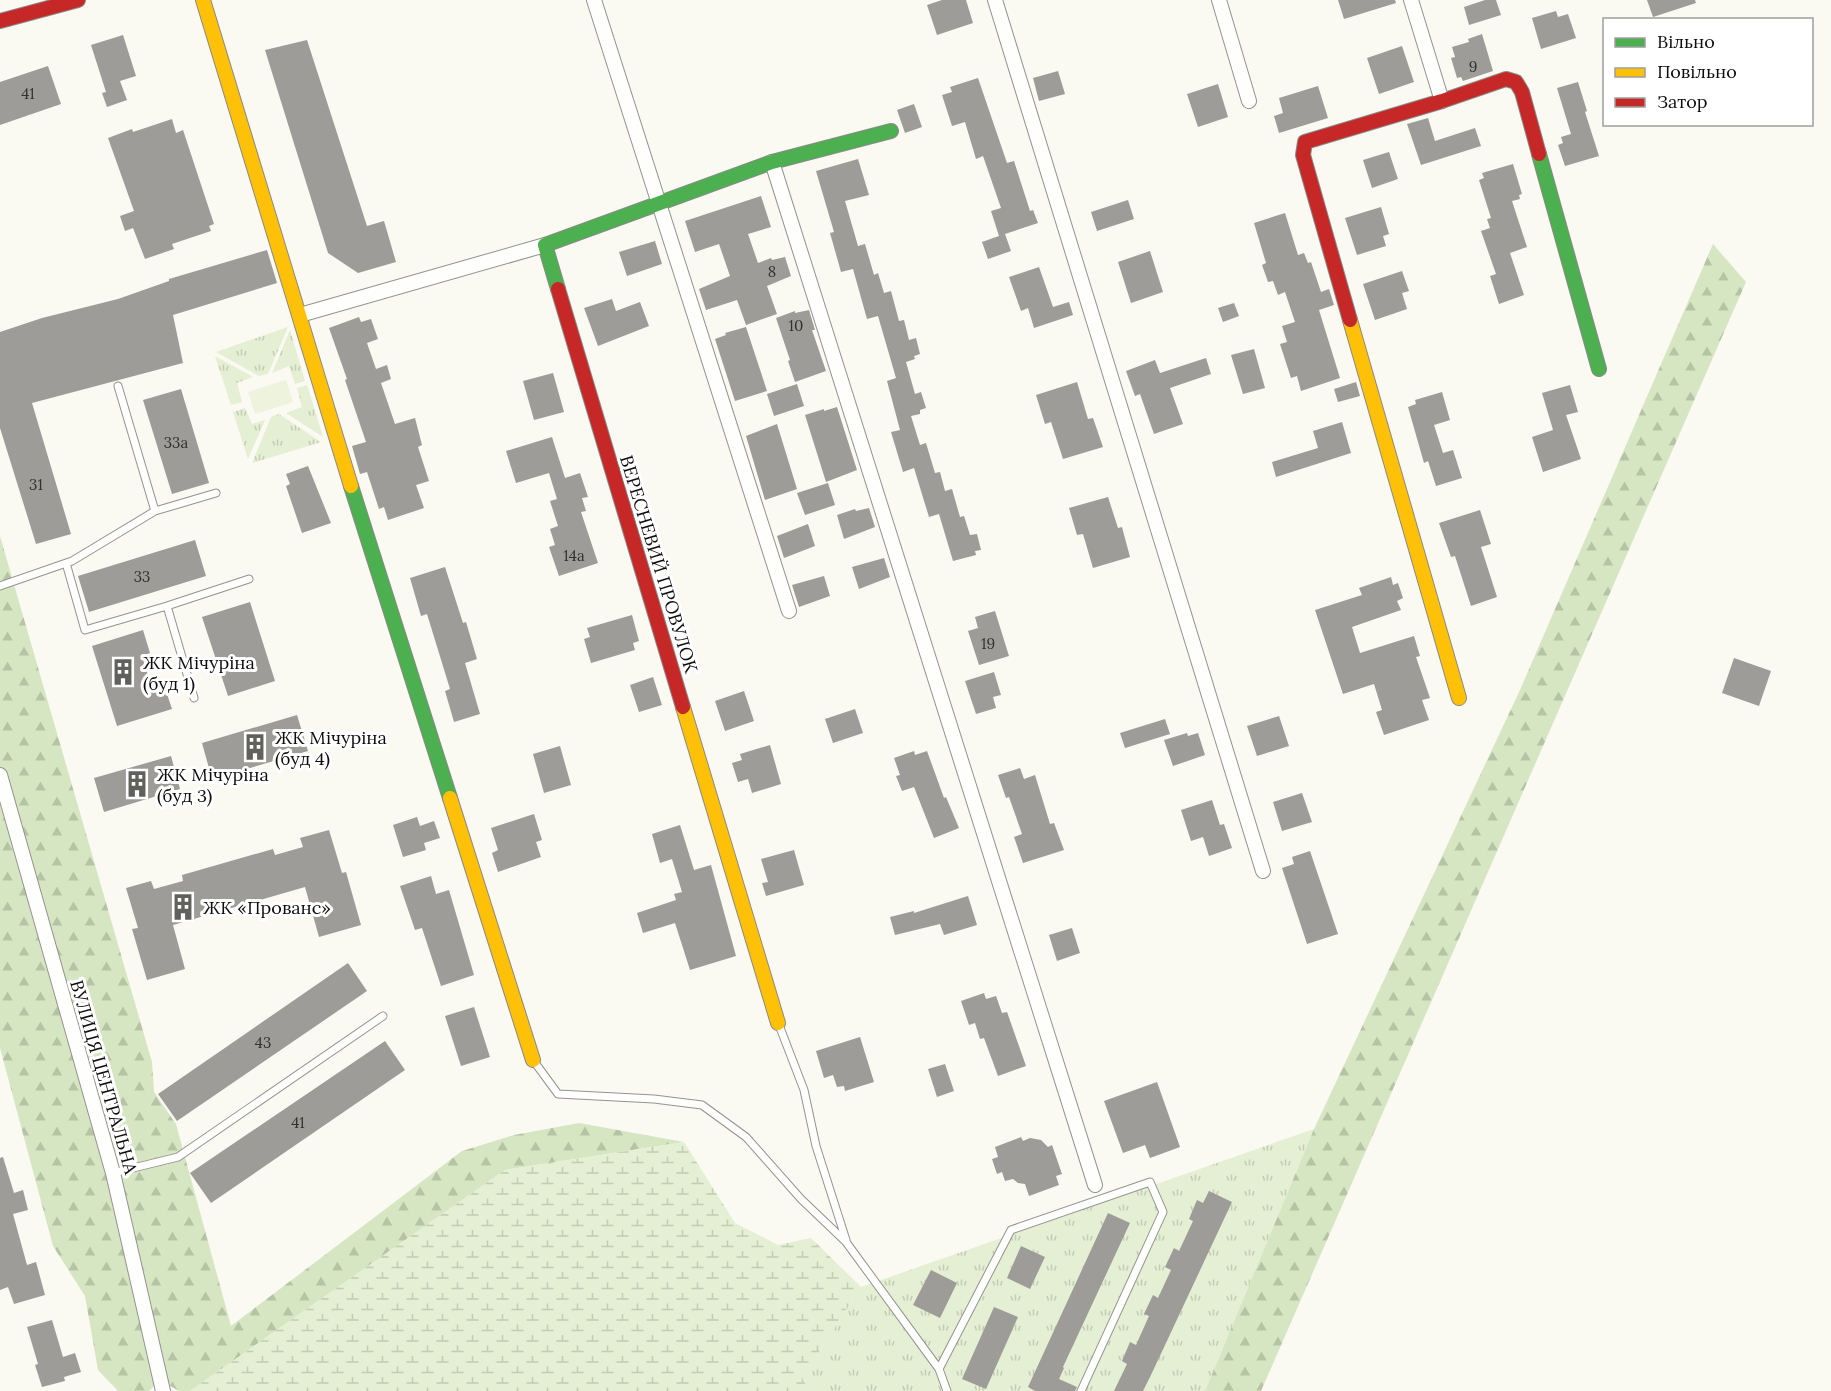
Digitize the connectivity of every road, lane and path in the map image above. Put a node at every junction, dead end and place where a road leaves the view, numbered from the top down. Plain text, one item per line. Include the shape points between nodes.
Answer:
1 (78, 0) edge
2 (203, 0) edge
3 (594, 0) edge
4 (995, 0) edge
5 (1219, 0) edge
6 (1411, 0) edge
7 (0, 21) edge
8 (1249, 101) dead end
9 (1442, 101) junction
10 (891, 131) dead end
11 (772, 162) junction
12 (660, 204) junction
13 (545, 244) junction
14 (300, 315) junction
15 (1599, 369) dead end
16 (118, 386) dead end
17 (216, 493) dead end
18 (155, 511) junction
19 (66, 563) junction
20 (249, 579) dead end
21 (0, 586) edge
22 (166, 606) junction
23 (789, 611) dead end
24 (194, 698) dead end
25 (1459, 698) dead end
26 (0, 775) edge
27 (1263, 871) dead end
28 (383, 1016) dead end
29 (778, 1023) joint
30 (533, 1060) joint
31 (113, 1173) junction
32 (1095, 1185) dead end
33 (846, 1242) junction
34 (939, 1369) junction
35 (163, 1391) edge
36 (947, 1391) edge
37 (1081, 1391) edge

1 - 7 street
2 - 14 street
3 - 12 street
4 - 27 street
5 - 8 street
6 - 9 street
9 - 15 street via 1506,79 1516,82 1522,92
9 - 25 street via 1315,138 1305,142 1302,155
10 - 11 street
11 - 12 street
11 - 32 street
12 - 13 street
12 - 23 street
13 - 14 street
13 - 29 street, ВЕРЕСНЕВИЙ ПРОВУЛОК
14 - 30 street
16 - 18 lane
17 - 18 lane
18 - 19 lane
19 - 21 lane
19 - 22 lane via 85,630
20 - 22 lane
22 - 24 lane
26 - 31 street, ВУЛИЦЯ ЦЕНТРАЛЬНА
28 - 31 lane via 177,1157
29 - 33 lane, ВЕРЕСНЕВИЙ ПРОВУЛОК via 804,1090 816,1146
30 - 33 lane via 558,1094 702,1105 746,1137
31 - 35 street, ВУЛИЦЯ ЦЕНТРАЛЬНА
33 - 34 lane
34 - 36 lane
34 - 37 lane via 1011,1230 1150,1182 1163,1212

